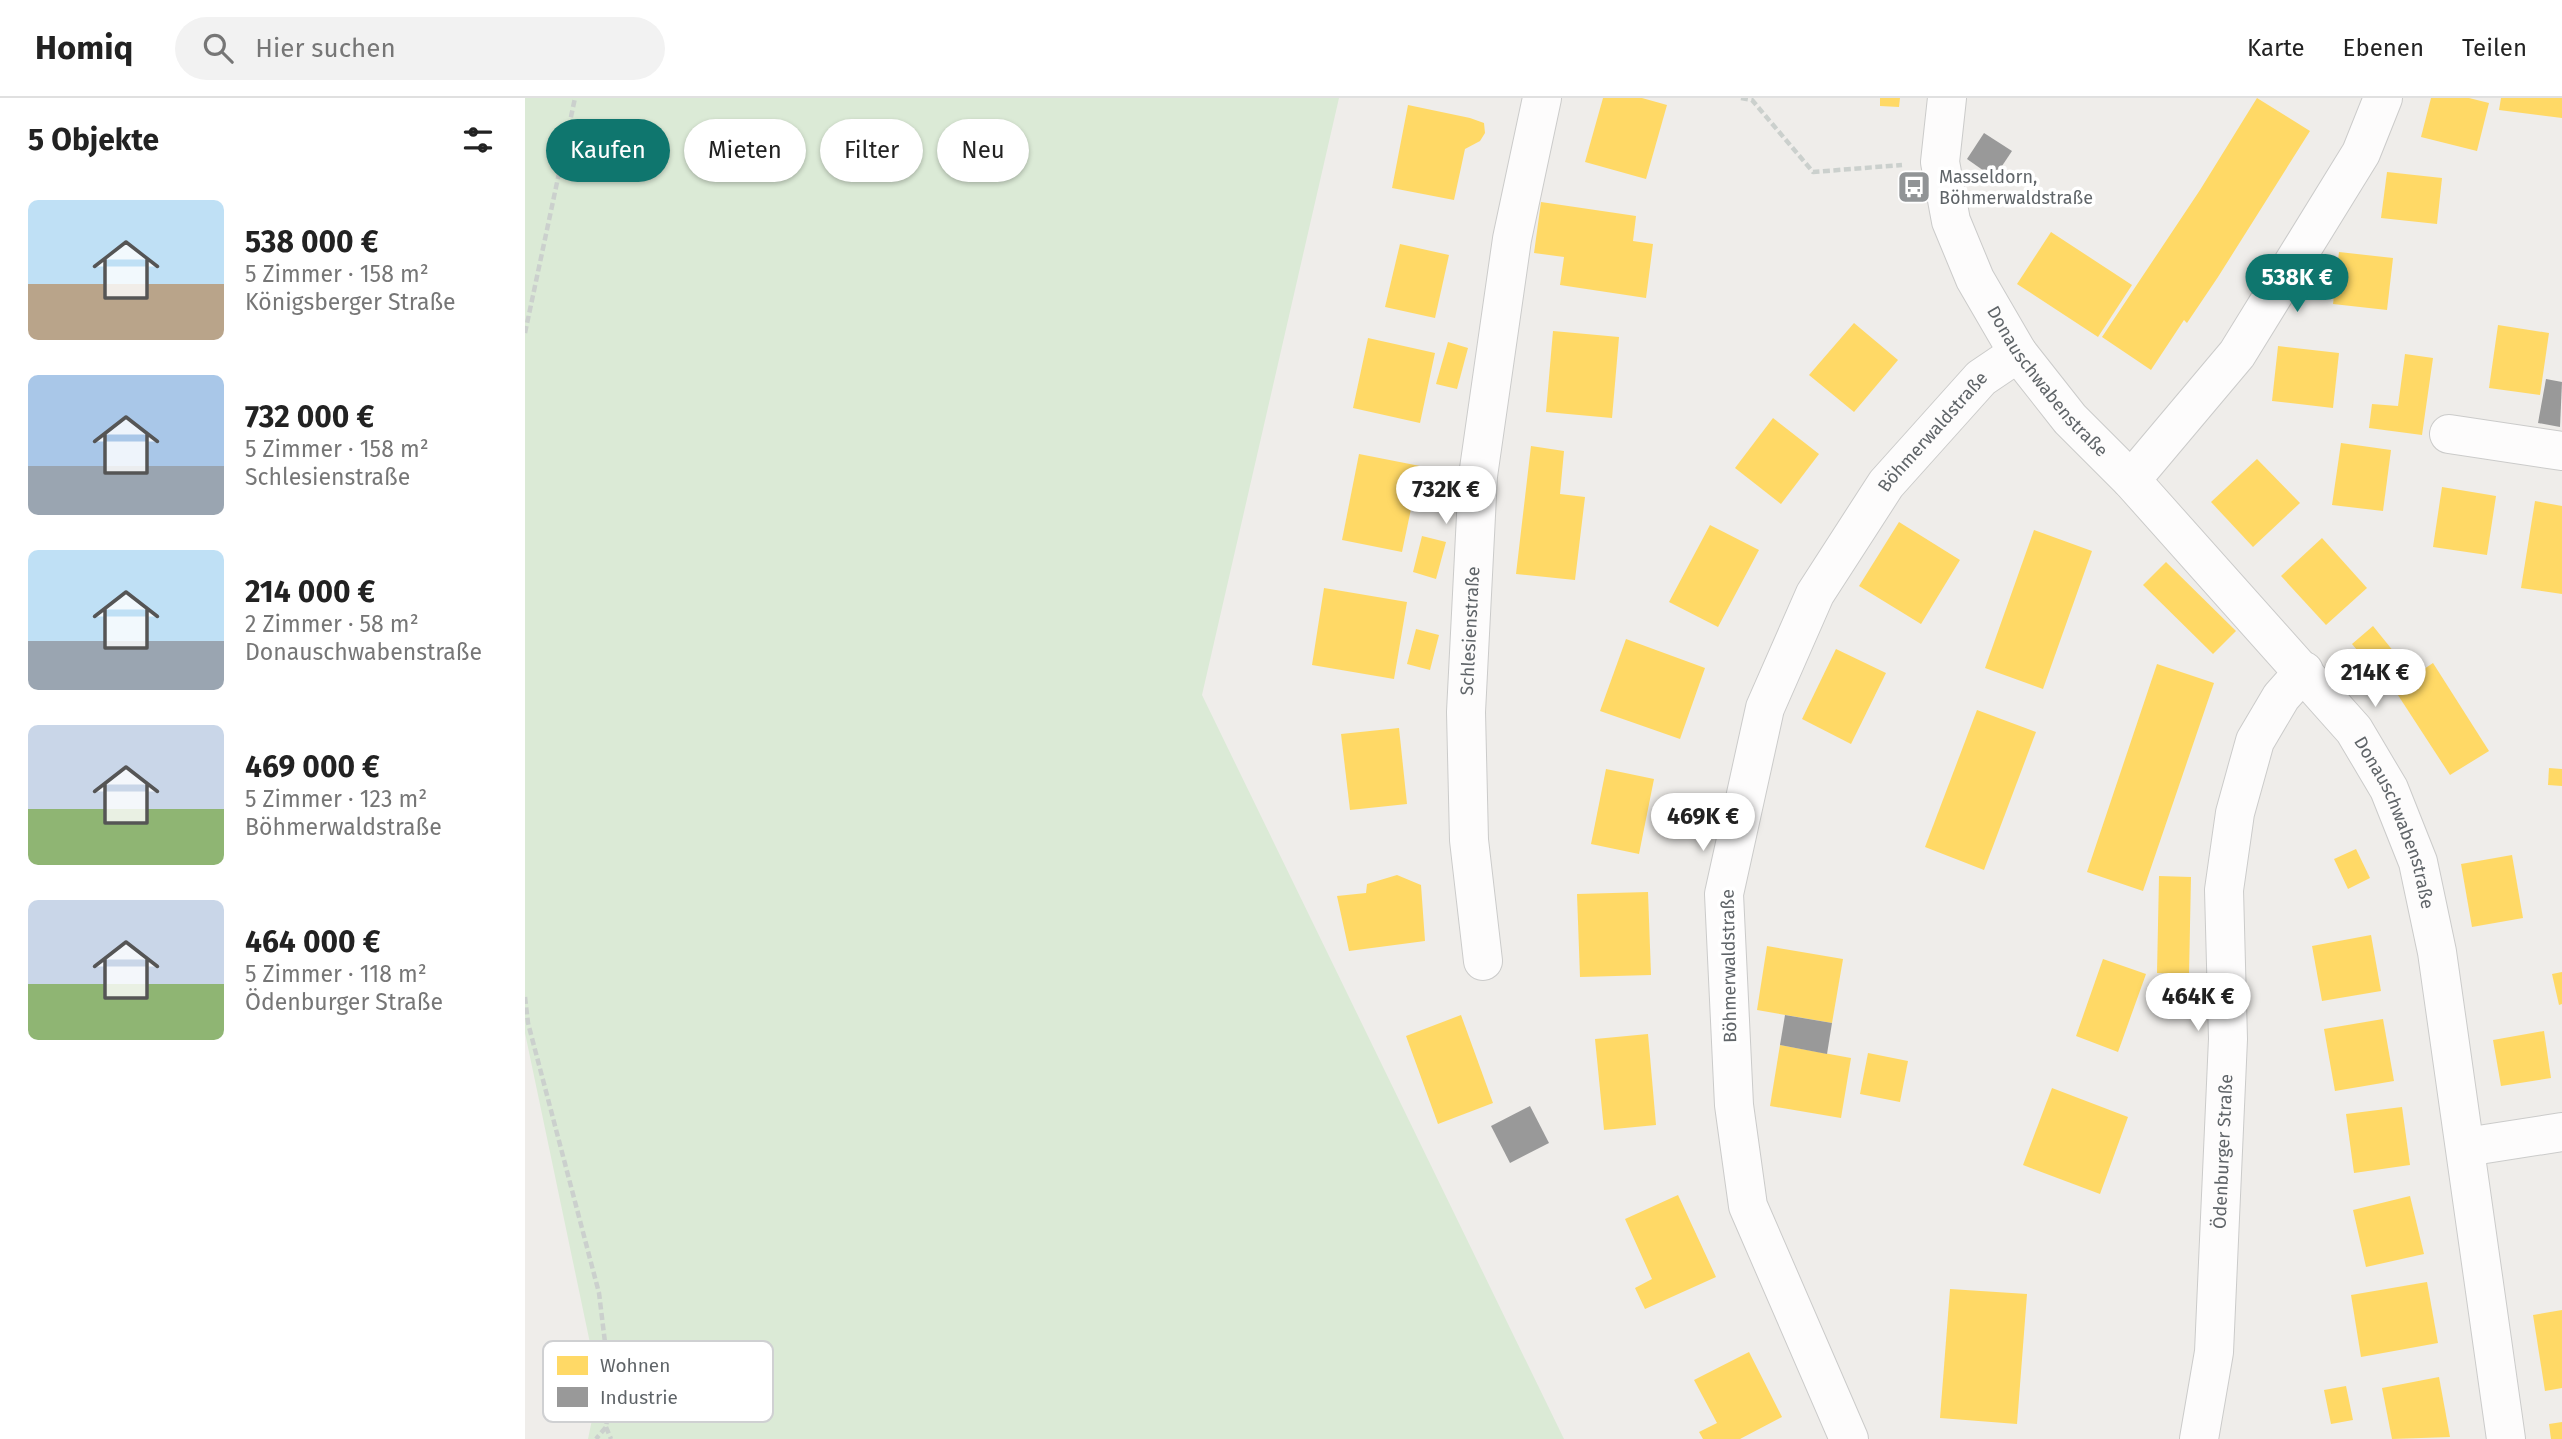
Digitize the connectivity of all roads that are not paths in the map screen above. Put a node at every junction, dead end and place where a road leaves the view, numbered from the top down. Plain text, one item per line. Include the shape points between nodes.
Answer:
1 (1542, 98) edge
2 (1947, 98) edge
3 (2383, 98) edge
4 (2018, 353) junction
5 (2449, 434) dead end
6 (2562, 451) edge
7 (2131, 480) junction
8 (2304, 671) junction
9 (1483, 961) dead end
10 (2562, 1132) edge
11 (2466, 1147) junction
12 (1849, 1439) edge
13 (2199, 1439) edge
14 (2506, 1439) edge

1 - 9 street, Schlesienstraße via 1512,239 1478,476 1466,712 1469,840
2 - 4 street, Donauschwabenstraße via 1940,162 1951,221 1975,279
3 - 7 street via 2361,153 2237,354
4 - 7 street, Donauschwabenstraße via 2070,419
4 - 12 street, Böhmerwaldstraße via 1981,378 1886,484 1815,594 1765,708 1724,894 1734,1105 1748,1206
5 - 6 street
7 - 8 street, Donauschwabenstraße
8 - 11 street, Donauschwabenstraße via 2354,730 2389,789 2419,862
8 - 13 street, Ödenburger Straße via 2281,697 2255,741 2235,813 2224,890 2228,1039 2215,1339
10 - 11 street
11 - 14 street, Donauschwabenstraße

